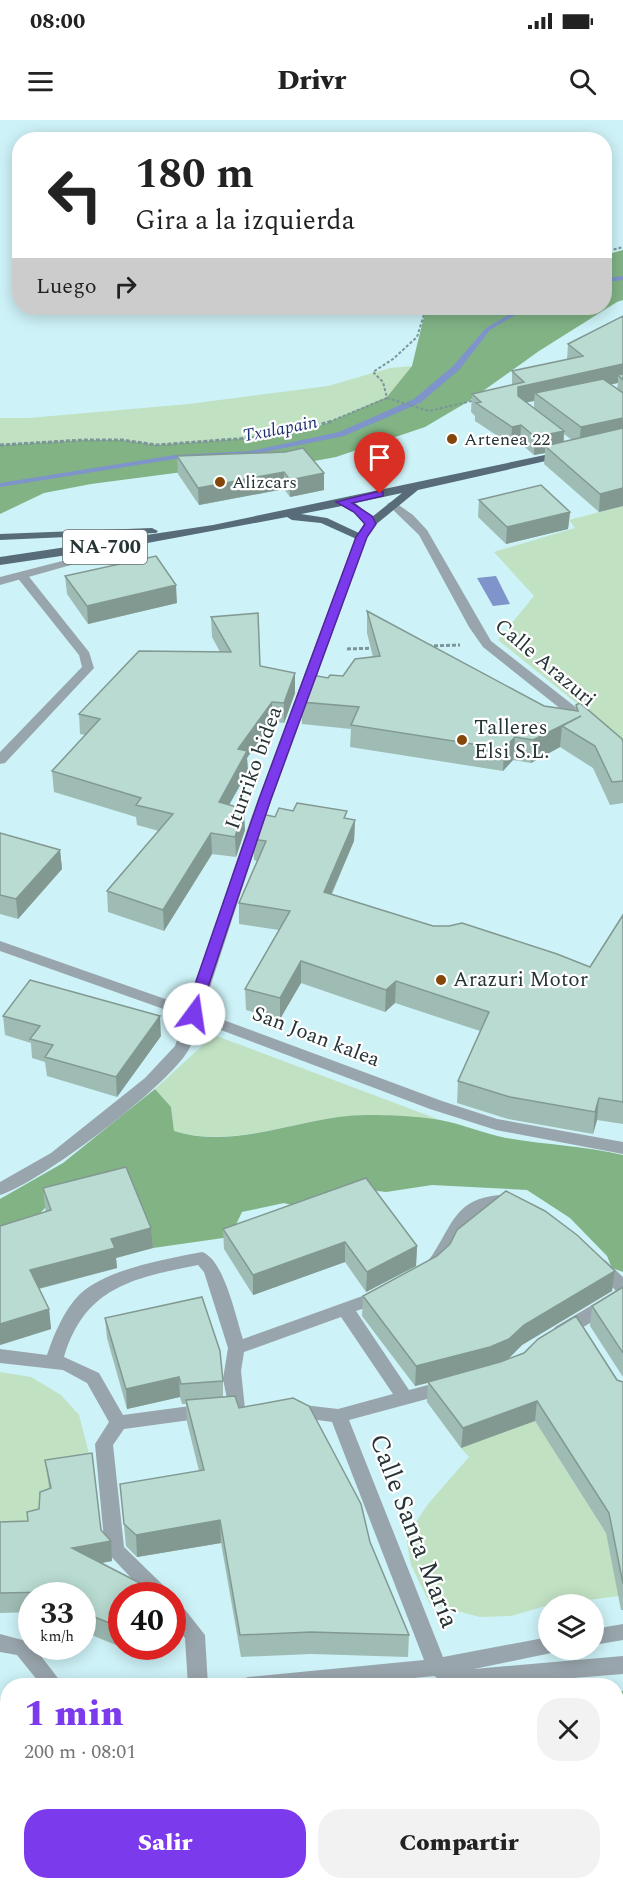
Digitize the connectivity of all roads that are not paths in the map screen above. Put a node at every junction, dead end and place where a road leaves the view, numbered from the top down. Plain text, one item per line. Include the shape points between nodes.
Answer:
1 (572, 448) edge
2 (418, 486) junction
3 (342, 502) junction
4 (393, 504) junction
5 (272, 516) junction
6 (370, 524) junction
7 (209, 528) junction
8 (0, 537) edge
9 (361, 537) junction
10 (119, 545) junction
11 (0, 561) edge
12 (22, 576) junction
13 (0, 581) edge
14 (593, 727) edge
15 (0, 760) edge
16 (0, 946) edge
17 (194, 1014) junction
18 (623, 1148) edge
19 (0, 1189) edge
20 (525, 1208) edge
21 (588, 1253) edge
22 (418, 1276) edge
23 (399, 1286) edge
24 (623, 1287) edge
25 (623, 1295) edge
26 (345, 1309) junction
27 (576, 1323) junction
28 (548, 1340) edge
29 (587, 1341) edge
30 (237, 1348) junction
31 (0, 1356) edge
32 (54, 1362) junction
33 (459, 1384) edge
34 (404, 1397) junction
35 (257, 1407) edge
36 (236, 1409) junction
37 (277, 1409) edge
38 (338, 1416) junction
39 (118, 1423) junction
40 (147, 1582) edge
41 (186, 1624) edge
42 (623, 1632) edge
43 (604, 1635) edge
44 (0, 1643) edge
45 (538, 1648) edge
46 (623, 1665) edge
47 (437, 1667) junction
48 (47, 1678) edge
49 (198, 1678) edge
50 (328, 1678) edge

1 - 2 main road, NA-700
2 - 3 main road, NA-700
2 - 4 main road
3 - 5 main road, NA-700
3 - 6 main road via 358,510
4 - 6 main road
4 - 14 street, Calle Arazuri via 423,530 474,628 487,644
5 - 7 main road, NA-700
5 - 9 main road via 323,520
6 - 9 main road
7 - 8 main road
7 - 10 main road, NA-700
9 - 17 street, Iturriko bidea via 257,821
10 - 11 main road, NA-700
10 - 12 street
12 - 13 street
12 - 15 street via 85,655 88,669
16 - 17 street, San Joan kalea
17 - 18 street, San Joan kalea via 476,1118
17 - 19 street via 182,1048 151,1082 57,1157
20 - 22 street via 497,1200 474,1206 456,1226 440,1260
21 - 24 street
23 - 26 street
25 - 27 street
26 - 30 street
26 - 34 street
27 - 28 street
27 - 29 street
30 - 32 street via 212,1270 202,1258 173,1263 104,1286 86,1299 61,1335
30 - 36 street via 232,1386
31 - 32 street
32 - 39 street via 93,1378
33 - 34 street
34 - 38 street
35 - 36 street
36 - 39 street
37 - 38 street
38 - 47 street, Calle Santa María
39 - 40 street via 104,1444 115,1550
41 - 49 street via 195,1635
42 - 43 street
44 - 48 street via 23,1648
45 - 47 street
46 - 47 street via 454,1678
47 - 50 street

